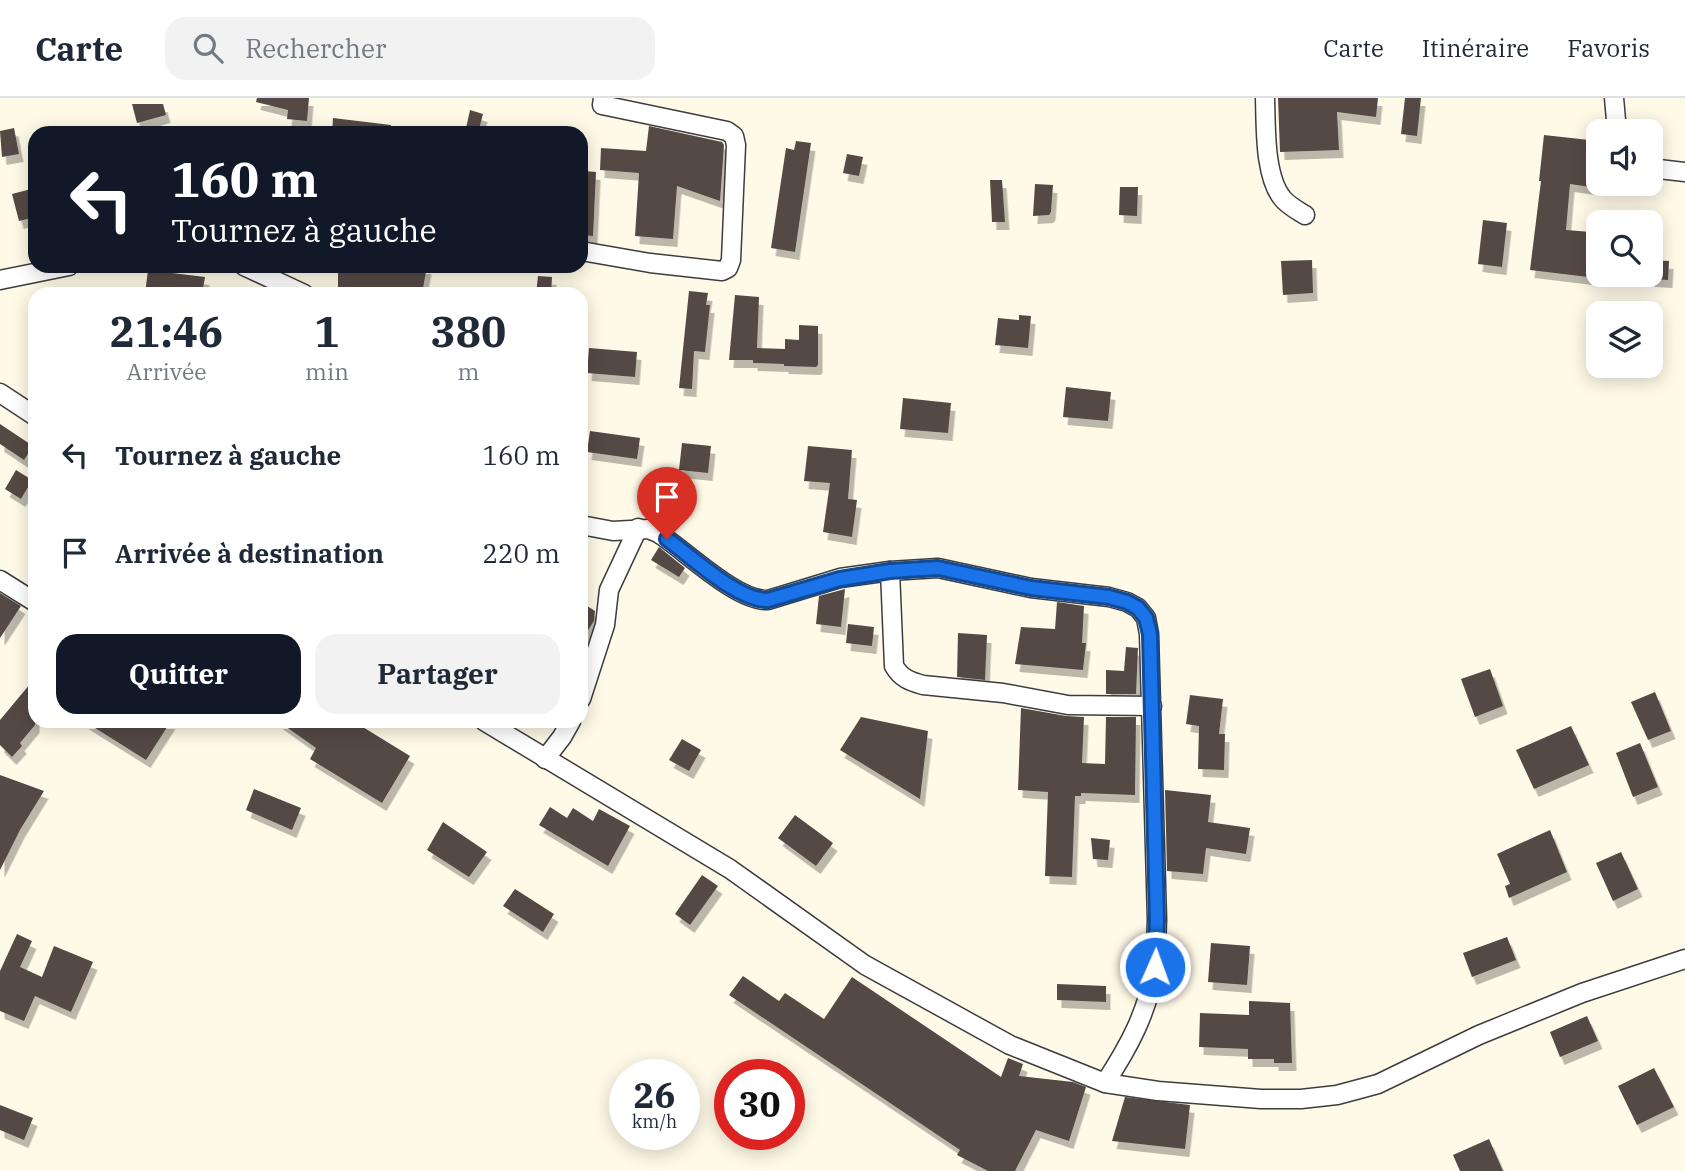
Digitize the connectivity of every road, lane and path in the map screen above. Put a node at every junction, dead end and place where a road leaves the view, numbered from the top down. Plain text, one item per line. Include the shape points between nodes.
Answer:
1 (603, 98) edge
2 (1265, 98) edge
3 (1614, 98) edge
4 (1616, 119) edge
5 (1663, 169) edge
6 (1685, 172) edge
7 (1305, 215) dead end
8 (588, 252) edge
9 (34, 273) edge
10 (259, 273) edge
11 (0, 280) edge
12 (289, 287) edge
13 (0, 393) edge
14 (28, 411) edge
15 (588, 526) edge
16 (638, 528) junction
17 (890, 571) junction
18 (0, 580) edge
19 (28, 598) edge
20 (588, 677) edge
21 (1152, 706) junction
22 (495, 728) edge
23 (567, 728) edge
24 (545, 759) junction
25 (1685, 959) edge
26 (1105, 1083) junction

1 - 8 street via 602,105 734,136 731,260 722,271
2 - 7 street via 1274,181 1281,198
3 - 4 street
5 - 6 street
9 - 11 street
10 - 12 street
13 - 14 street
15 - 16 street via 613,531
16 - 17 street via 658,533 738,592 759,600
16 - 20 street via 610,590 605,625
17 - 21 street via 938,568 1127,602 1146,618 1150,634
17 - 21 street via 894,666 908,681 1068,705
18 - 19 street
21 - 26 street via 1155,967 1138,1028
22 - 24 street
23 - 24 street
24 - 26 street via 730,869 865,965 1010,1045
25 - 26 street via 1582,993 1479,1035 1378,1084 1337,1095 1261,1099

